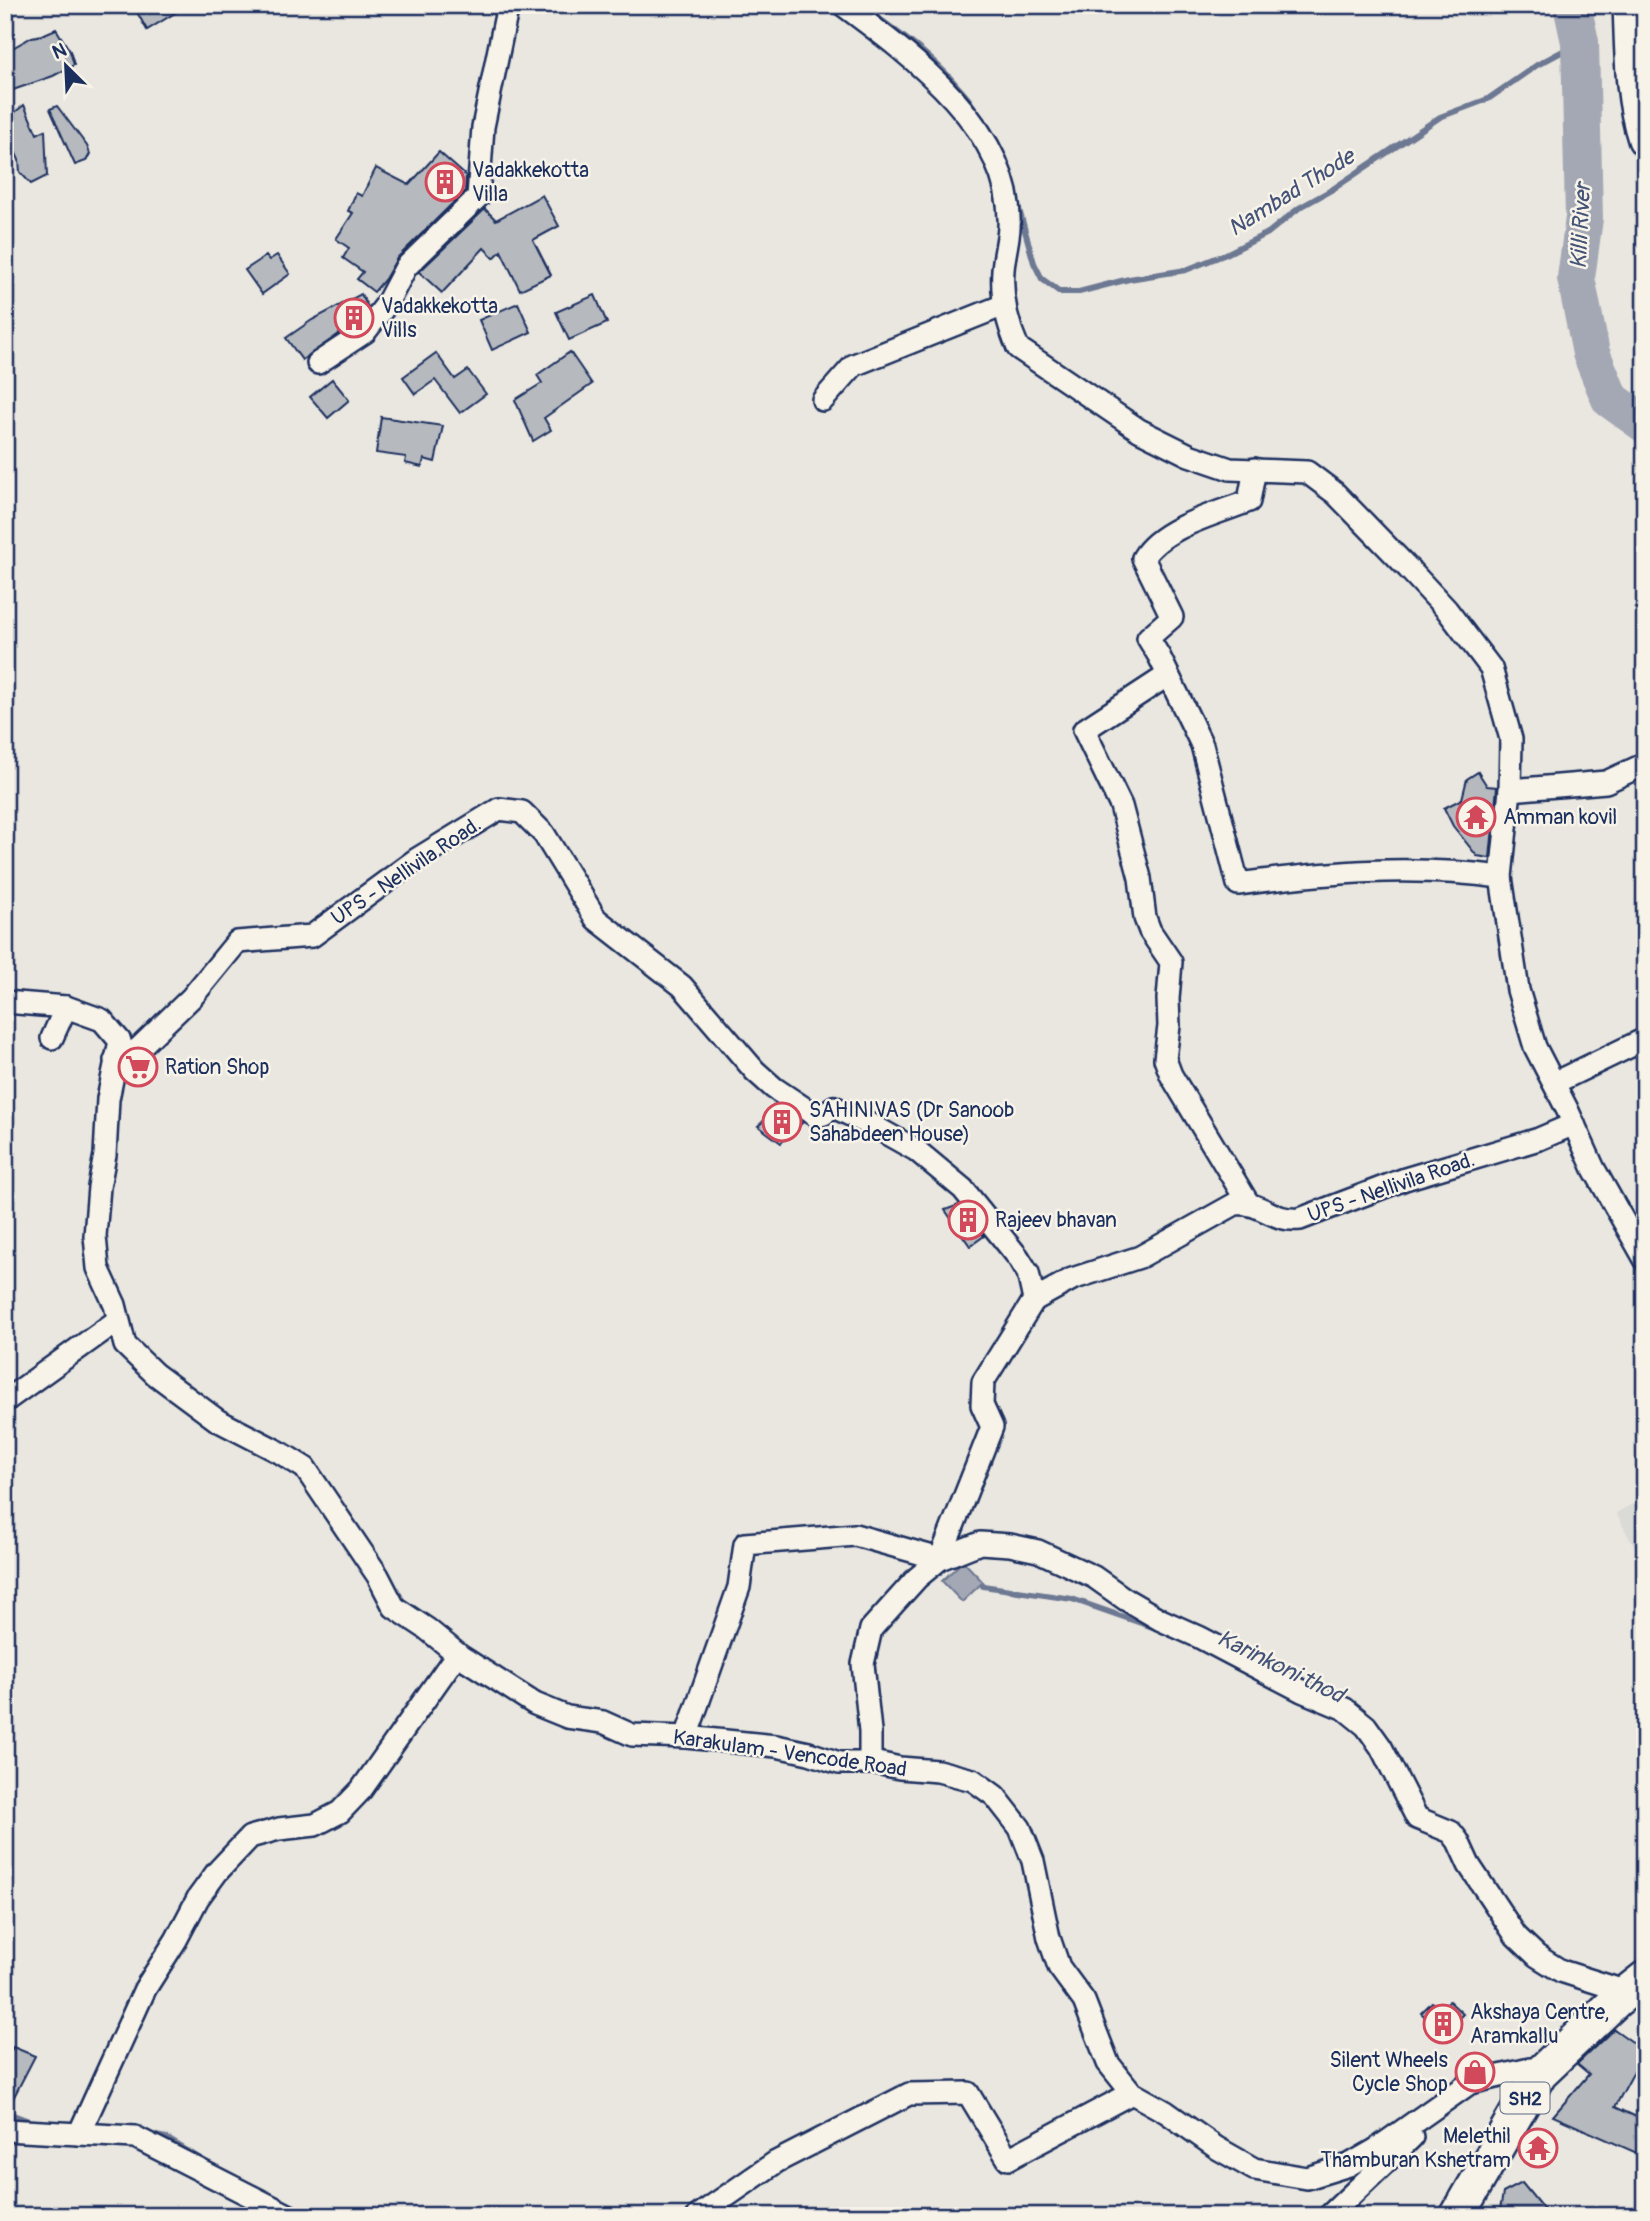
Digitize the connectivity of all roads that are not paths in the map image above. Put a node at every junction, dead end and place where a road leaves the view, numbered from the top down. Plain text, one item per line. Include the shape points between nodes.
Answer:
1 (508, 5) edge
2 (843, 5) edge
3 (1630, 5) edge
4 (1645, 139) edge
5 (1004, 305) junction
6 (318, 363) dead end
7 (823, 400) dead end
8 (1255, 469) junction
9 (1168, 675) junction
10 (1645, 764) edge
11 (1510, 790) junction
12 (1501, 877) junction
13 (5, 1002) edge
14 (66, 1007) junction
15 (52, 1038) dead end
16 (1645, 1039) edge
17 (115, 1060) junction
18 (1554, 1083) junction
19 (1574, 1124) junction
20 (1248, 1203) junction
21 (1645, 1259) edge
22 (1034, 1300) junction
23 (118, 1320) junction
24 (5, 1401) edge
25 (940, 1559) junction
26 (457, 1654) junction
27 (687, 1737) junction
28 (870, 1763) junction
29 (1628, 1992) edge
30 (1540, 2073) junction
31 (1470, 2083) junction
32 (1132, 2092) junction
33 (5, 2130) edge
34 (79, 2134) junction
35 (290, 2216) edge
36 (698, 2216) edge
37 (1329, 2216) edge
38 (1457, 2216) edge

1 - 6 street via 483,127 478,197 406,267 365,332
2 - 5 street via 903,49 945,88 981,133 1004,181 1009,226
3 - 4 main road via 1632,61
5 - 7 street via 854,365
5 - 8 street via 1018,348 1139,430 1189,456 1230,469
8 - 9 street via 1249,501 1175,530 1149,548 1143,558 1172,617 1148,638
8 - 11 street via 1307,472 1335,493 1447,610 1491,668 1511,739
9 - 12 street via 1202,745 1238,884 1392,869
9 - 20 street via 1084,730 1121,806 1145,918 1171,962 1165,1059
10 - 11 street via 1606,782
11 - 12 street
12 - 18 street via 1518,990 1535,1047
13 - 14 street, Karakulam - Vencode Road
14 - 15 street
14 - 17 street, Karakulam - Vencode Road via 102,1020 120,1041
16 - 18 street
17 - 22 street, UPS - Nellivila Road. via 138,1049 192,997 237,942 312,936 463,830 499,809 522,812 544,834 596,919 682,986 774,1088 816,1116 834,1107 875,1127 916,1150 963,1189 1018,1257 1028,1273
17 - 23 street, Karakulam - Vencode Road via 95,1236 98,1268
18 - 19 street
19 - 20 street, UPS - Nellivila Road. via 1300,1219 1285,1220
19 - 21 street
20 - 22 street via 1219,1211 1140,1257 1072,1279
22 - 25 street via 983,1382 982,1405 992,1427
23 - 24 street
23 - 26 street, Karakulam - Vencode Road via 125,1345 155,1374 217,1420 305,1468 378,1576 394,1608
25 - 27 street via 855,1535 745,1544 739,1587
25 - 28 street via 871,1629 863,1664
25 - 29 street via 981,1543 1038,1551 1094,1577 1161,1620 1345,1709 1367,1726 1381,1746 1418,1818 1451,1832 1458,1841 1516,1936 1561,1971
26 - 27 street, Karakulam - Vencode Road via 535,1704 567,1717 603,1722 632,1735
26 - 34 street via 361,1790 340,1812 315,1825 250,1837 217,1872 145,1989
27 - 28 street, Karakulam - Vencode Road via 776,1746 839,1763
28 - 32 street, Karakulam - Vencode Road via 973,1780 995,1796 1020,1828 1033,1861 1059,1967 1084,2001 1108,2063
29 - 30 main road, SH2
30 - 31 street, Karakulam - Vencode Road via 1530,2069
30 - 38 main road, SH2
31 - 32 street, Karakulam - Vencode Road via 1376,2150 1307,2179 1254,2169
31 - 37 street
32 - 36 street via 1008,2159 968,2093 909,2094 776,2162
33 - 34 street
34 - 35 street via 135,2137

